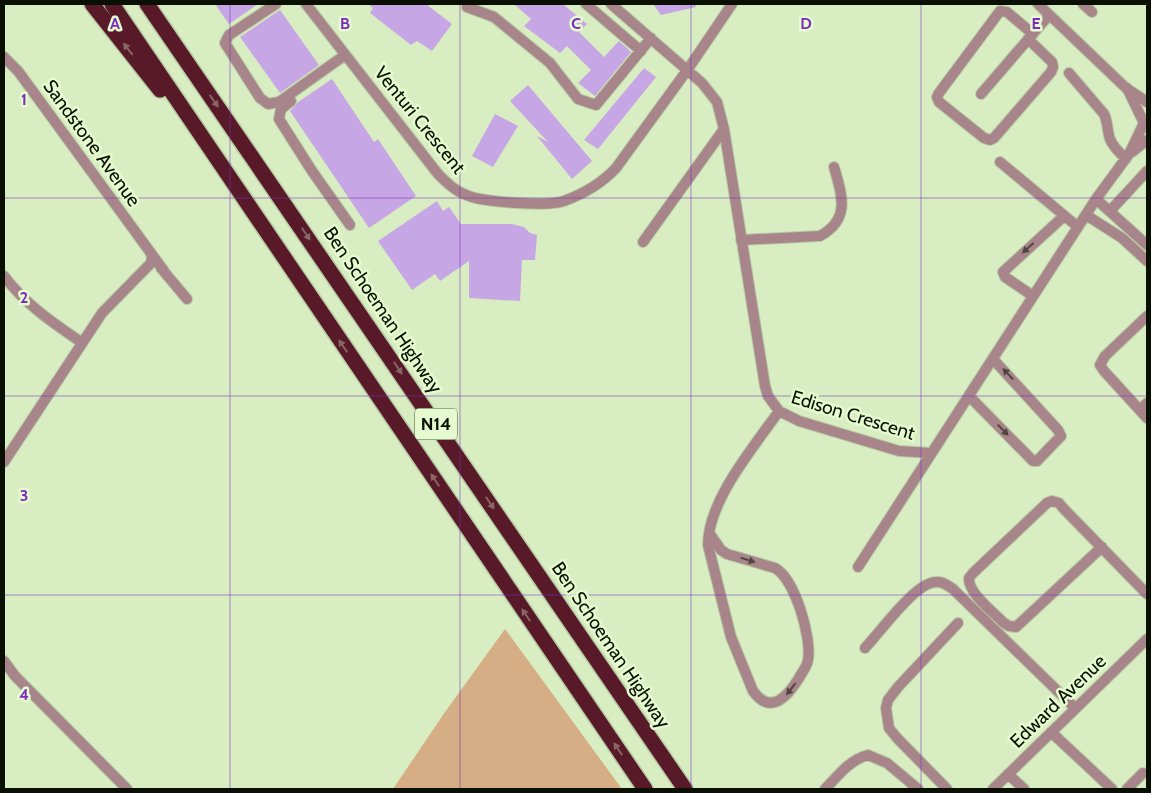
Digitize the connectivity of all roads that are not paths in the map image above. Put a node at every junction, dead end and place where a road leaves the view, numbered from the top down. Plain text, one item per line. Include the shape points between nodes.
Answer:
1 (92, 4) edge
2 (112, 4) edge
3 (148, 4) edge
4 (155, 4) edge
5 (276, 4) edge
6 (306, 4) edge
7 (467, 4) edge
8 (586, 4) edge
9 (611, 4) edge
10 (732, 4) edge
11 (1038, 4) edge
12 (1083, 4) edge
13 (1092, 12) dead end
14 (1049, 14) junction
15 (1030, 37) junction
16 (651, 38) junction
17 (641, 51) junction
18 (4, 57) edge
19 (347, 58) junction
20 (186, 60) junction
21 (688, 69) junction
22 (1069, 73) dead end
23 (1126, 88) junction
24 (981, 94) dead end
25 (1147, 102) edge
26 (1145, 123) edge
27 (724, 129) junction
28 (1147, 140) edge
29 (1128, 156) junction
30 (1000, 162) dead end
31 (834, 167) dead end
32 (1147, 171) edge
33 (1096, 199) junction
34 (1110, 211) junction
35 (1086, 215) junction
36 (1064, 216) junction
37 (350, 226) dead end
38 (1078, 227) junction
39 (741, 240) junction
40 (643, 242) dead end
41 (1147, 245) edge
42 (150, 252) junction
43 (282, 256) junction
44 (1147, 261) edge
45 (146, 269) junction
46 (164, 270) junction
47 (4, 276) edge
48 (1033, 296) junction
49 (187, 298) dead end
50 (1147, 316) edge
51 (81, 342) junction
52 (993, 359) junction
53 (969, 396) junction
54 (1145, 410) edge
55 (779, 412) junction
56 (931, 453) junction
57 (4, 462) edge
58 (710, 534) junction
59 (1102, 547) junction
60 (858, 567) dead end
61 (1147, 594) edge
62 (958, 623) dead end
63 (1147, 639) edge
64 (865, 648) dead end
65 (4, 661) edge
66 (1075, 708) junction
67 (1051, 732) junction
68 (1143, 773) dead end
69 (1008, 774) junction
70 (127, 789) edge
71 (645, 789) edge
72 (685, 789) edge
73 (826, 789) edge
74 (918, 789) edge
75 (948, 789) edge
76 (993, 789) edge
77 (1024, 789) edge
78 (1112, 789) edge
79 (1127, 789) edge

43 -> 1 highway via 196,137
2 - 43 highway, N14
3 - 20 highway, Ben Schoeman Highway / N14
4 - 20 highway
5 - 19 street via 229,35 225,43 260,98 268,104 279,102
6 - 19 street, Venturi Crescent
7 - 17 street via 467,7 494,17 550,63 578,99 596,105
8 - 17 street
9 - 16 street, Edison Crescent
10 - 21 street, Venturi Crescent
11 - 14 street
12 - 13 street
14 - 15 street
14 - 23 street
15 - 15 street via 1053,67 994,138 984,138 939,102 939,92 1000,11 1007,12
15 - 24 street
16 - 17 street
16 - 21 street, Edison Crescent
18 - 42 street, Sandstone Avenue via 18,71
19 - 21 street, Venturi Crescent via 446,182 479,199 535,203 564,201 608,177
19 - 37 street via 281,109 279,118
20 -> 72 highway, Ben Schoeman Highway / N14
21 - 27 street, Edison Crescent via 710,92
22 - 29 street via 1104,114 1116,149
23 - 25 street
23 - 26 street
26 - 29 street, Edison Crescent
27 - 39 street, Edison Crescent
27 - 40 street
28 - 29 street, Edison Crescent
29 - 33 street, Edison Crescent
30 - 36 street
31 - 39 street via 843,198 839,218 830,230 820,236
32 - 34 street
33 - 34 street
33 - 35 street, Edison Crescent
34 - 41 street
35 - 38 street, Edison Crescent
35 - 44 street via 1110,229
36 - 38 street
36 -> 48 street via 1004,270 1005,277
38 - 48 street, Edison Crescent
39 - 55 street, Edison Crescent via 765,386
42 - 45 street via 153,259
42 - 46 street, Sandstone Avenue
71 -> 43 highway, N14
45 - 46 street via 158,266
45 - 51 street via 110,303
46 - 49 street, Sandstone Avenue
47 - 51 street via 22,298
48 - 52 street, Edison Crescent
50 - 54 street via 1105,356 1100,365
51 - 57 street
52 - 53 street, Edison Crescent
53 -> 52 street via 1032,461 1037,461 1061,436
53 - 56 street, Edison Crescent
55 - 56 street, Edison Crescent via 899,451
55 - 58 street via 736,472 713,515
56 - 60 street
58 -> 58 street via 727,554 775,568 789,583 805,625 808,660 782,700 772,703 759,699 742,666 708,545
59 - 59 street via 1016,627 1004,623 970,586 973,573 1052,501
59 - 61 street
62 - 75 street via 898,687 886,708 889,728 896,738
63 - 66 street, Edward Avenue
64 - 66 street via 918,591 932,583 942,582
65 - 70 street
66 - 67 street, Edward Avenue
67 - 69 street, Edward Avenue
67 - 78 street
68 - 79 street
69 - 76 street, Edward Avenue
69 - 77 street
73 - 74 street via 855,760 868,756 887,763

